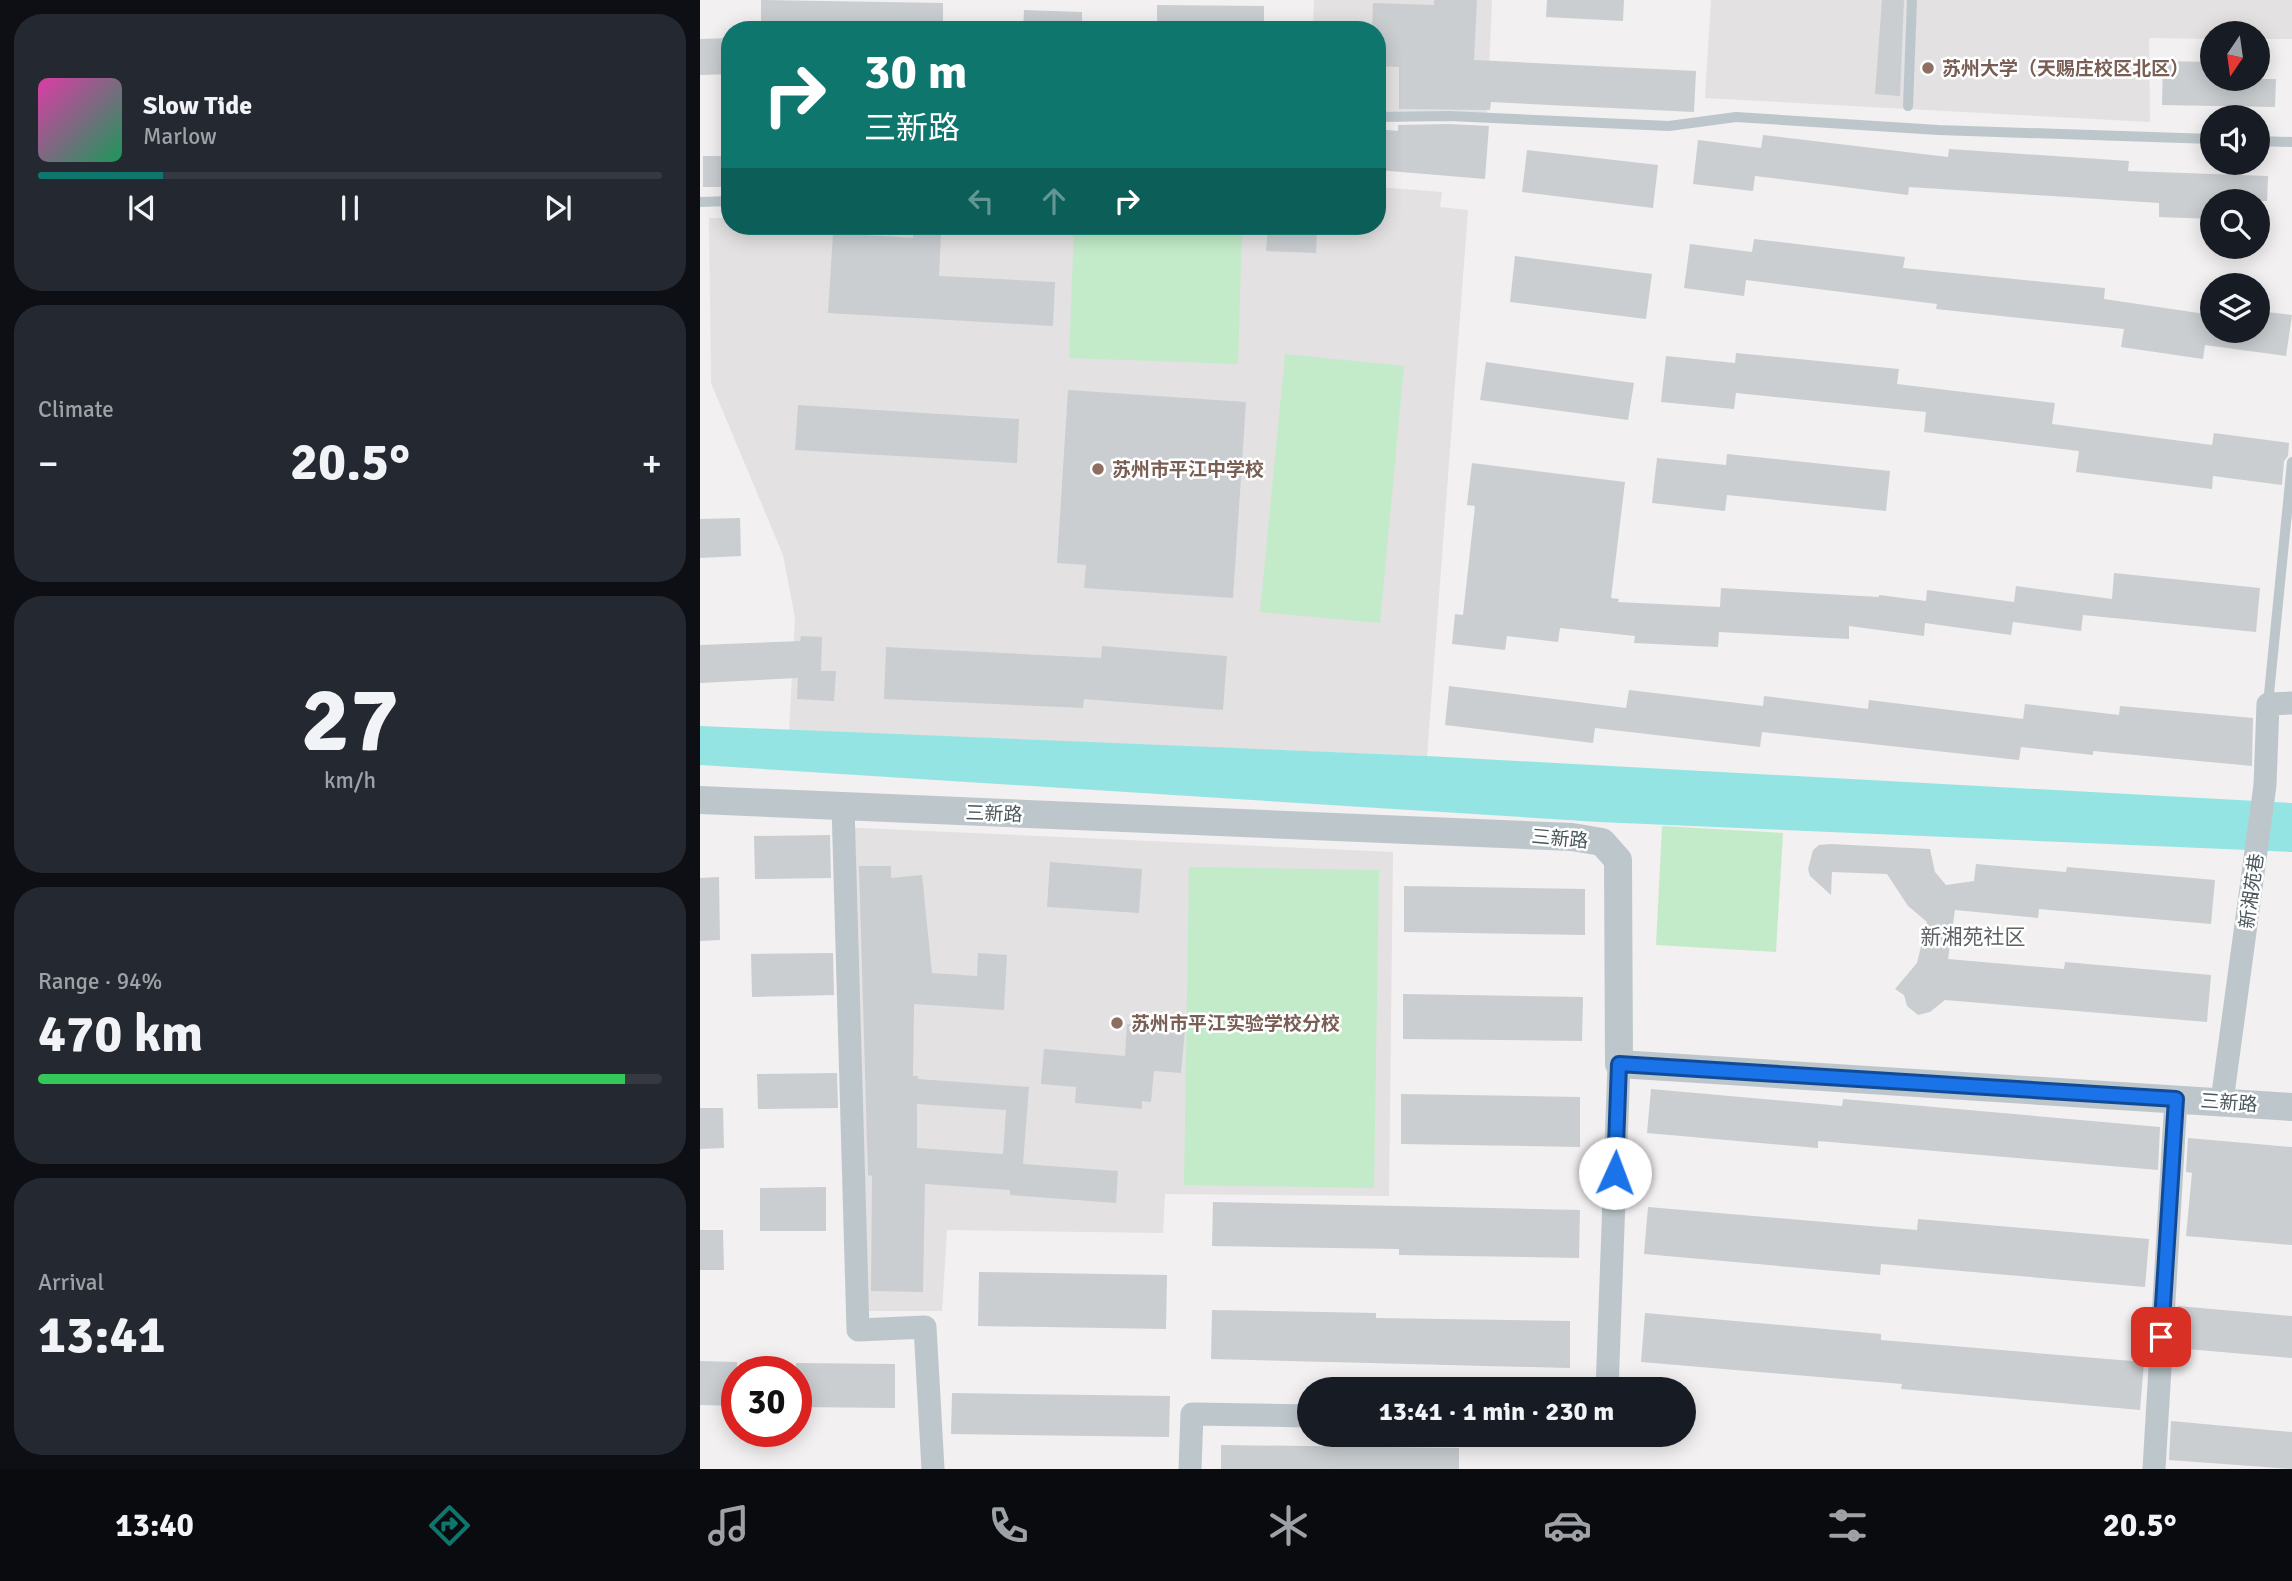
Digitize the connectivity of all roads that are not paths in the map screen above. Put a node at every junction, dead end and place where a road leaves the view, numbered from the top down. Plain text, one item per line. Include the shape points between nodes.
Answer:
1 (1912, 0) edge
2 (1908, 106) dead end
3 (1386, 117) edge
4 (2200, 139) edge
5 (2270, 141) edge
6 (2292, 142) edge
7 (721, 201) edge
8 (700, 202) edge
9 (2292, 462) edge
10 (2292, 703) edge
11 (2268, 704) junction
12 (700, 800) edge
13 (843, 806) junction
14 (1619, 1064) junction
15 (2176, 1099) junction
16 (2222, 1101) junction
17 (2292, 1107) edge
18 (1607, 1377) edge
19 (1297, 1416) edge
20 (933, 1469) edge
21 (1190, 1469) edge
22 (2154, 1469) edge

1 - 2 lane
3 - 4 lane via 1669,126 1736,117 1938,130
5 - 6 lane
7 - 8 lane
9 - 11 lane
10 - 11 street
11 - 16 street, 新湘苑巷 via 2257,856
12 - 13 street, 三新路
13 - 14 street, 三新路 via 1572,837 1602,842 1618,860
13 - 20 street via 859,1331 925,1327
14 - 15 street, 三新路
14 - 18 street
15 - 16 street, 三新路
15 - 22 street
16 - 17 street, 三新路
19 - 21 street via 1192,1415

